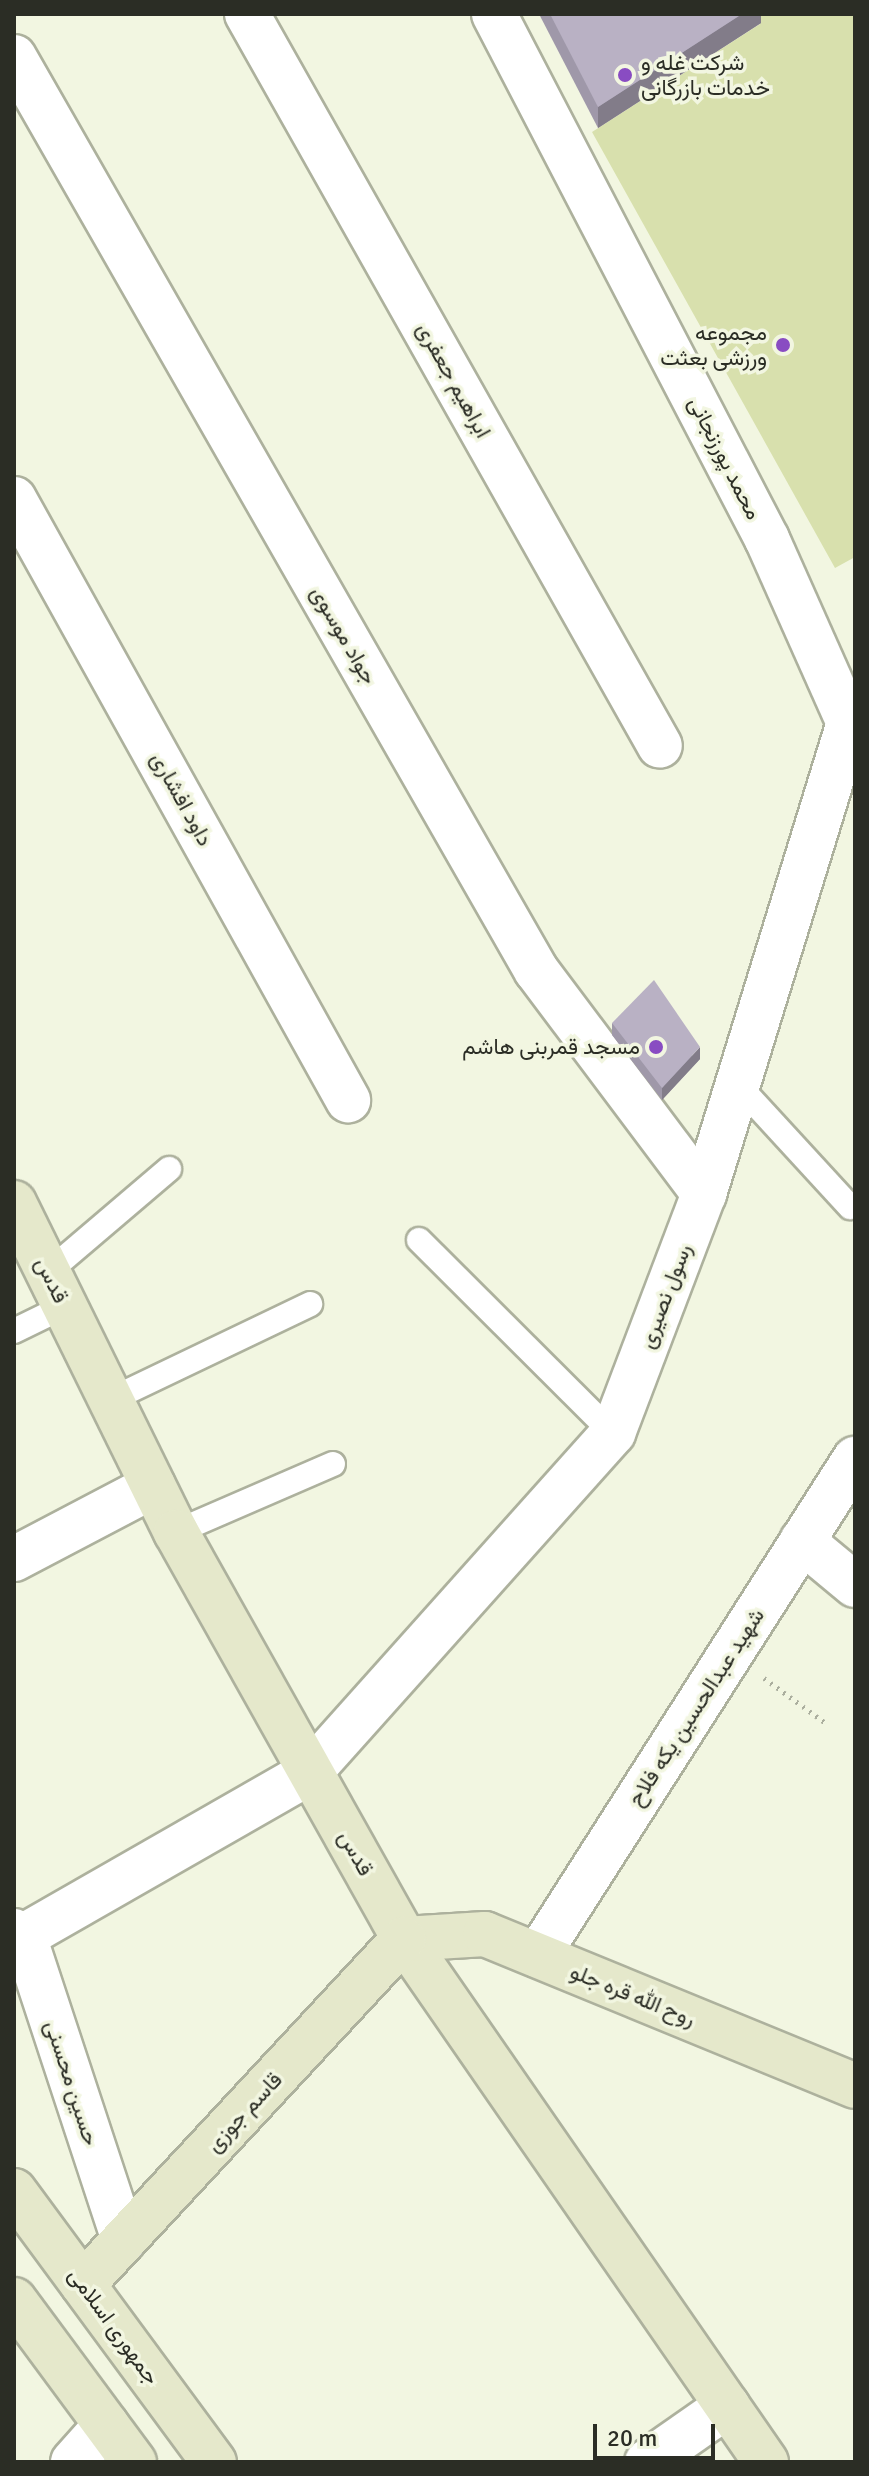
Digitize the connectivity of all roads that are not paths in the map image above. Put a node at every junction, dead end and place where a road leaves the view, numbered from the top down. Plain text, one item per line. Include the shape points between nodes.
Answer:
1 (247, 14) edge
2 (494, 14) edge
3 (14, 57) edge
4 (14, 499) edge
5 (26, 547) edge
6 (852, 730) edge
7 (660, 746) dead end
8 (738, 1085) junction
9 (348, 1100) dead end
10 (169, 1169) dead end
11 (704, 1194) junction
12 (14, 1203) edge
13 (850, 1207) dead end
14 (419, 1240) dead end
15 (57, 1289) junction
16 (310, 1304) dead end
17 (14, 1331) edge
18 (110, 1400) junction
19 (613, 1433) junction
20 (855, 1459) edge
21 (333, 1464) dead end
22 (153, 1486) junction
23 (176, 1532) junction
24 (802, 1541) junction
25 (14, 1559) edge
26 (855, 1585) edge
27 (310, 1772) junction
28 (19, 1933) edge
29 (404, 1939) junction
30 (538, 1955) junction
31 (855, 2086) edge
32 (14, 2191) edge
33 (124, 2240) junction
34 (83, 2284) junction
35 (14, 2300) edge
36 (727, 2406) junction
37 (106, 2425) junction
38 (73, 2462) edge
39 (134, 2462) edge
40 (214, 2462) edge
41 (647, 2462) edge
42 (766, 2462) edge

1 - 7 street, ابراهیم جعفری
2 - 6 street, محمد پورزنجانی via 767,539
3 - 11 street, جواد موسوی via 536,970
4 - 5 street, داود افشاری
5 - 9 street, داود افشاری
6 - 8 street, رسول نصیری
8 - 11 street, رسول نصیری
8 - 13 lane
10 - 15 lane
11 - 19 street, رسول نصیری
12 - 15 street, قدس
14 - 19 lane
15 - 17 lane
15 - 18 street, قدس
16 - 18 lane
18 - 22 street, قدس
19 - 27 street, رسول نصیری
20 - 24 street, شهید عبدالحسین یکه فلاح
21 - 23 lane
22 - 23 street, قدس
22 - 25 street
23 - 27 street, قدس
24 - 26 street
24 - 30 street, شهید عبدالحسین یکه فلاح
27 - 28 street, رسول نصیری
27 - 29 street, قدس
28 - 33 street, حسین محسنی
29 - 30 street, روح الله قره جلو via 485,1934
29 - 33 street, قاسم جوزی
29 - 36 street, قدس
30 - 31 street, روح الله قره جلو
32 - 34 street, جمهوری اسلامی
33 - 34 street, قاسم جوزی
34 - 40 street, جمهوری اسلامی
35 - 37 street
36 - 41 street
36 - 42 street, قدس
37 - 38 street
37 - 39 street

